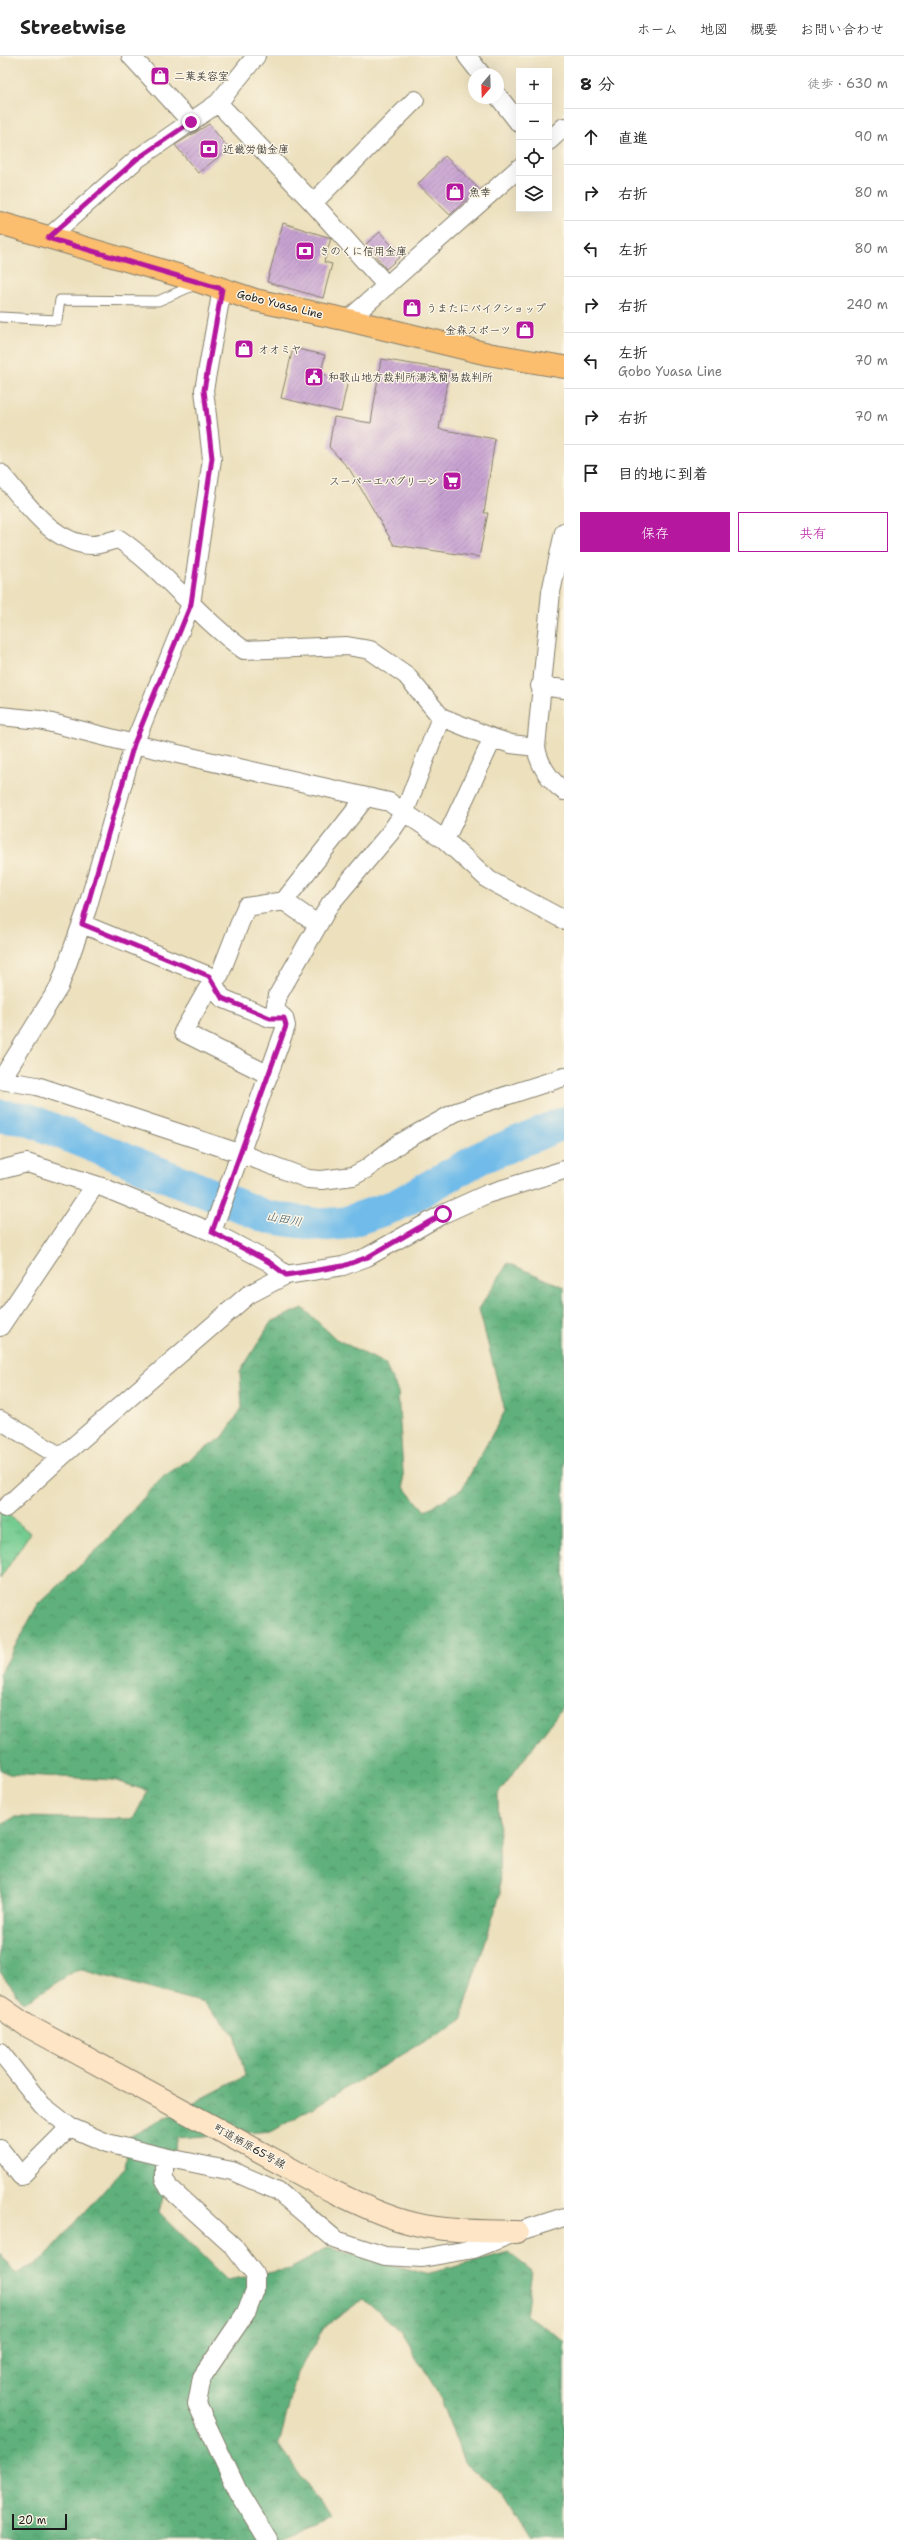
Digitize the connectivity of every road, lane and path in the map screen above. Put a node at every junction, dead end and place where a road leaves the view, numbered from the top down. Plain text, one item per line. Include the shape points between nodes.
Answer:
1 (131, 56) edge
2 (256, 56) edge
3 (467, 56) edge
4 (476, 68) edge
5 (415, 100) dead end
6 (218, 103) junction
7 (504, 104) edge
8 (516, 119) edge
9 (191, 122) junction
10 (564, 128) edge
11 (550, 140) edge
12 (516, 171) edge
13 (313, 203) junction
14 (0, 223) edge
15 (48, 238) junction
16 (201, 282) junction
17 (387, 286) junction
18 (222, 289) junction
19 (0, 317) edge
20 (348, 320) junction
21 (564, 367) edge
22 (0, 474) edge
23 (564, 532) edge
24 (191, 604) junction
25 (540, 686) junction
26 (564, 689) edge
27 (0, 716) edge
28 (441, 716) junction
29 (493, 738) junction
30 (134, 744) junction
31 (536, 747) junction
32 (564, 792) edge
33 (366, 797) junction
34 (405, 811) junction
35 (445, 840) junction
36 (284, 901) junction
37 (564, 920) edge
38 (82, 924) junction
39 (316, 924) junction
40 (214, 982) junction
41 (284, 1018) junction
42 (269, 1075) junction
43 (564, 1077) edge
44 (0, 1080) edge
45 (240, 1158) junction
46 (0, 1170) edge
47 (564, 1170) edge
48 (95, 1185) junction
49 (214, 1228) junction
50 (286, 1275) junction
51 (0, 1327) edge
52 (0, 1420) edge
53 (61, 1456) junction
54 (6, 1508) dead end
55 (0, 2007) edge
56 (0, 2052) edge
57 (70, 2127) junction
58 (0, 2149) edge
59 (164, 2157) junction
60 (564, 2217) edge
61 (517, 2232) junction
62 (268, 2540) edge

1 - 9 street
2 - 6 street
3 - 4 street
5 - 13 street
6 - 9 street
6 - 13 street
7 - 8 street
9 - 15 street via 137,159
10 - 11 street
12 - 17 street
13 - 17 street
14 - 15 main road, Gobo Yuasa Line
15 - 16 main road, Gobo Yuasa Line
16 - 18 main road, Gobo Yuasa Line
16 - 19 lane via 158,301 60,300 57,320
17 - 20 street
18 - 20 main road, Gobo Yuasa Line via 255,300
18 - 24 street via 204,390 212,458
20 - 21 main road, Gobo Yuasa Line via 488,354
22 - 24 street via 51,529 67,541 94,546 119,539 138,553
23 - 25 street via 551,592
24 - 28 street via 244,650 347,646 370,650 406,675
24 - 30 street
25 - 26 street
25 - 31 street
27 - 30 street via 40,720
28 - 29 street
28 - 34 street
29 - 31 street via 511,744
29 - 35 street
30 - 33 street
30 - 38 street
31 - 32 street via 538,758 547,774
33 - 34 street via 389,802
33 - 36 street
34 - 35 street
34 - 39 street
35 - 37 street via 489,880
36 - 39 street
36 - 40 street via 246,907 220,974
38 - 40 street via 209,976
38 - 44 street via 59,987
39 - 41 street via 276,1001 275,1010
40 - 41 street via 222,998 270,1018
40 - 42 street via 182,1032
41 - 42 street via 286,1026
42 - 45 street
43 - 45 street via 456,1112 400,1143 353,1176 308,1179
44 - 45 street via 37,1086
45 - 49 street
46 - 48 street via 27,1163
47 - 50 street via 487,1194 443,1214 368,1257 343,1266
48 - 49 street
48 - 51 street
49 - 50 street
50 - 53 street via 248,1295
52 - 53 street
53 - 54 street
55 - 61 street, 町道栖原65号線 via 26,2025 324,2187 371,2209 416,2224 460,2230
56 - 57 street via 42,2105
57 - 58 street via 21,2176
57 - 59 street via 107,2142
59 - 61 street via 232,2171 278,2191 336,2240 385,2256 422,2258 474,2249
59 - 62 street via 164,2178 169,2188 233,2246 255,2275 255,2290 247,2311 202,2377 197,2404 238,2491
60 - 61 street

